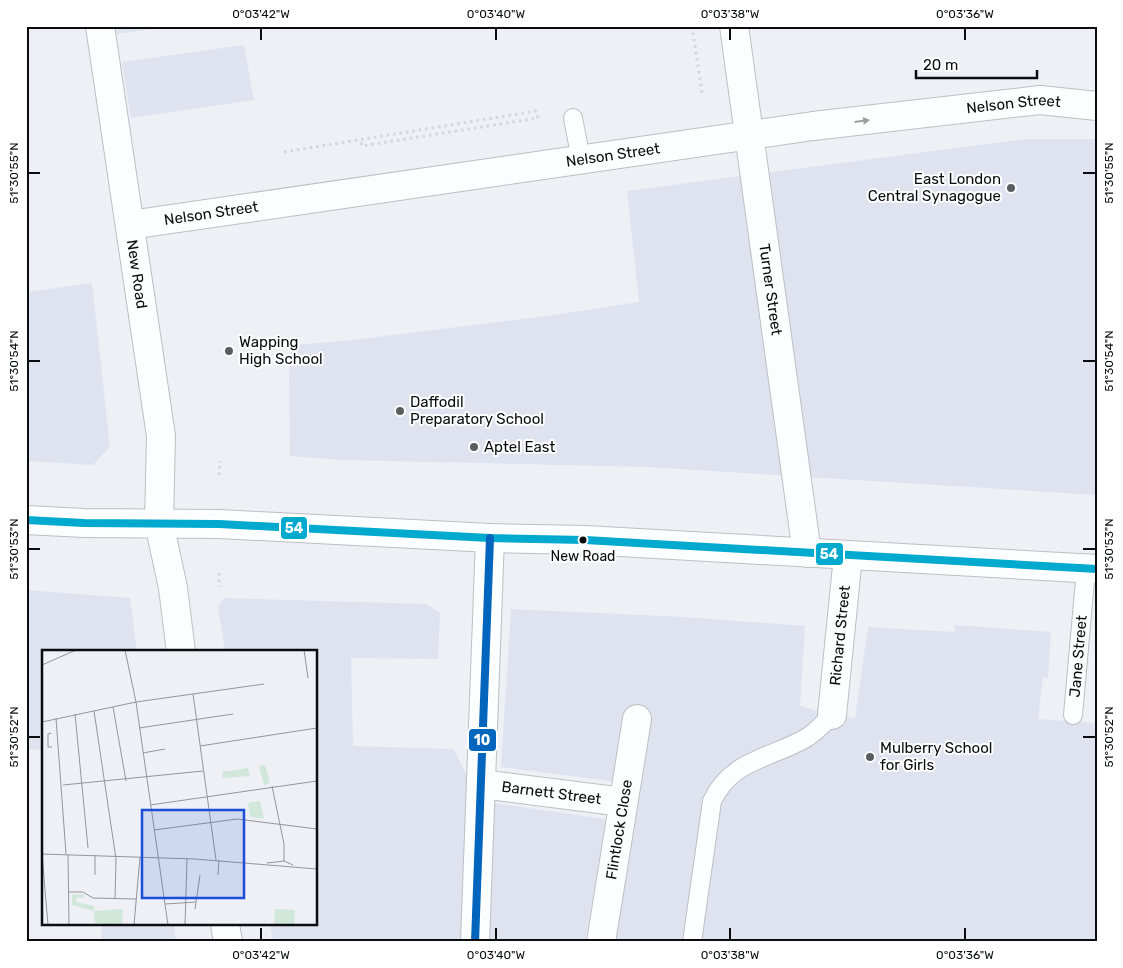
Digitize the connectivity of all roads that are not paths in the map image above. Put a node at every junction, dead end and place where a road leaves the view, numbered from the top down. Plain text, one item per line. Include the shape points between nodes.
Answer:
1 (100, 26) edge
2 (734, 26) edge
3 (1097, 106) edge
4 (573, 118) dead end
5 (749, 135) junction
6 (581, 160) junction
7 (130, 224) junction
8 (26, 520) edge
9 (159, 523) junction
10 (490, 538) junction
11 (807, 553) junction
12 (848, 556) junction
13 (1091, 569) edge
14 (181, 650) edge
15 (832, 715) joint
16 (1073, 715) dead end
17 (637, 719) dead end
18 (481, 784) junction
19 (623, 802) junction
20 (225, 926) edge
21 (228, 942) edge
22 (475, 942) edge
23 (602, 942) edge
24 (692, 942) edge

1 - 7 main road, New Road
2 - 5 main road, Turner Street
5 -> 3 main road, Nelson Street via 1040,100
4 - 6 lane
5 - 6 main road, Nelson Street
5 - 11 main road, Turner Street
6 - 7 main road, Nelson Street
7 - 9 main road, New Road via 161,436
8 - 9 main road
9 - 10 main road
9 - 14 main road, New Road via 173,588
10 - 11 main road
10 - 18 main road
11 - 12 main road
12 - 13 main road
12 - 15 main road, Richard Street
13 - 16 lane, Jane Street
15 - 24 lane via 807,738 736,771 717,790 712,801
17 - 19 main road, Flintlock Close
18 - 19 main road, Barnett Street
18 - 22 main road
19 - 23 main road, Flintlock Close
20 - 21 main road

